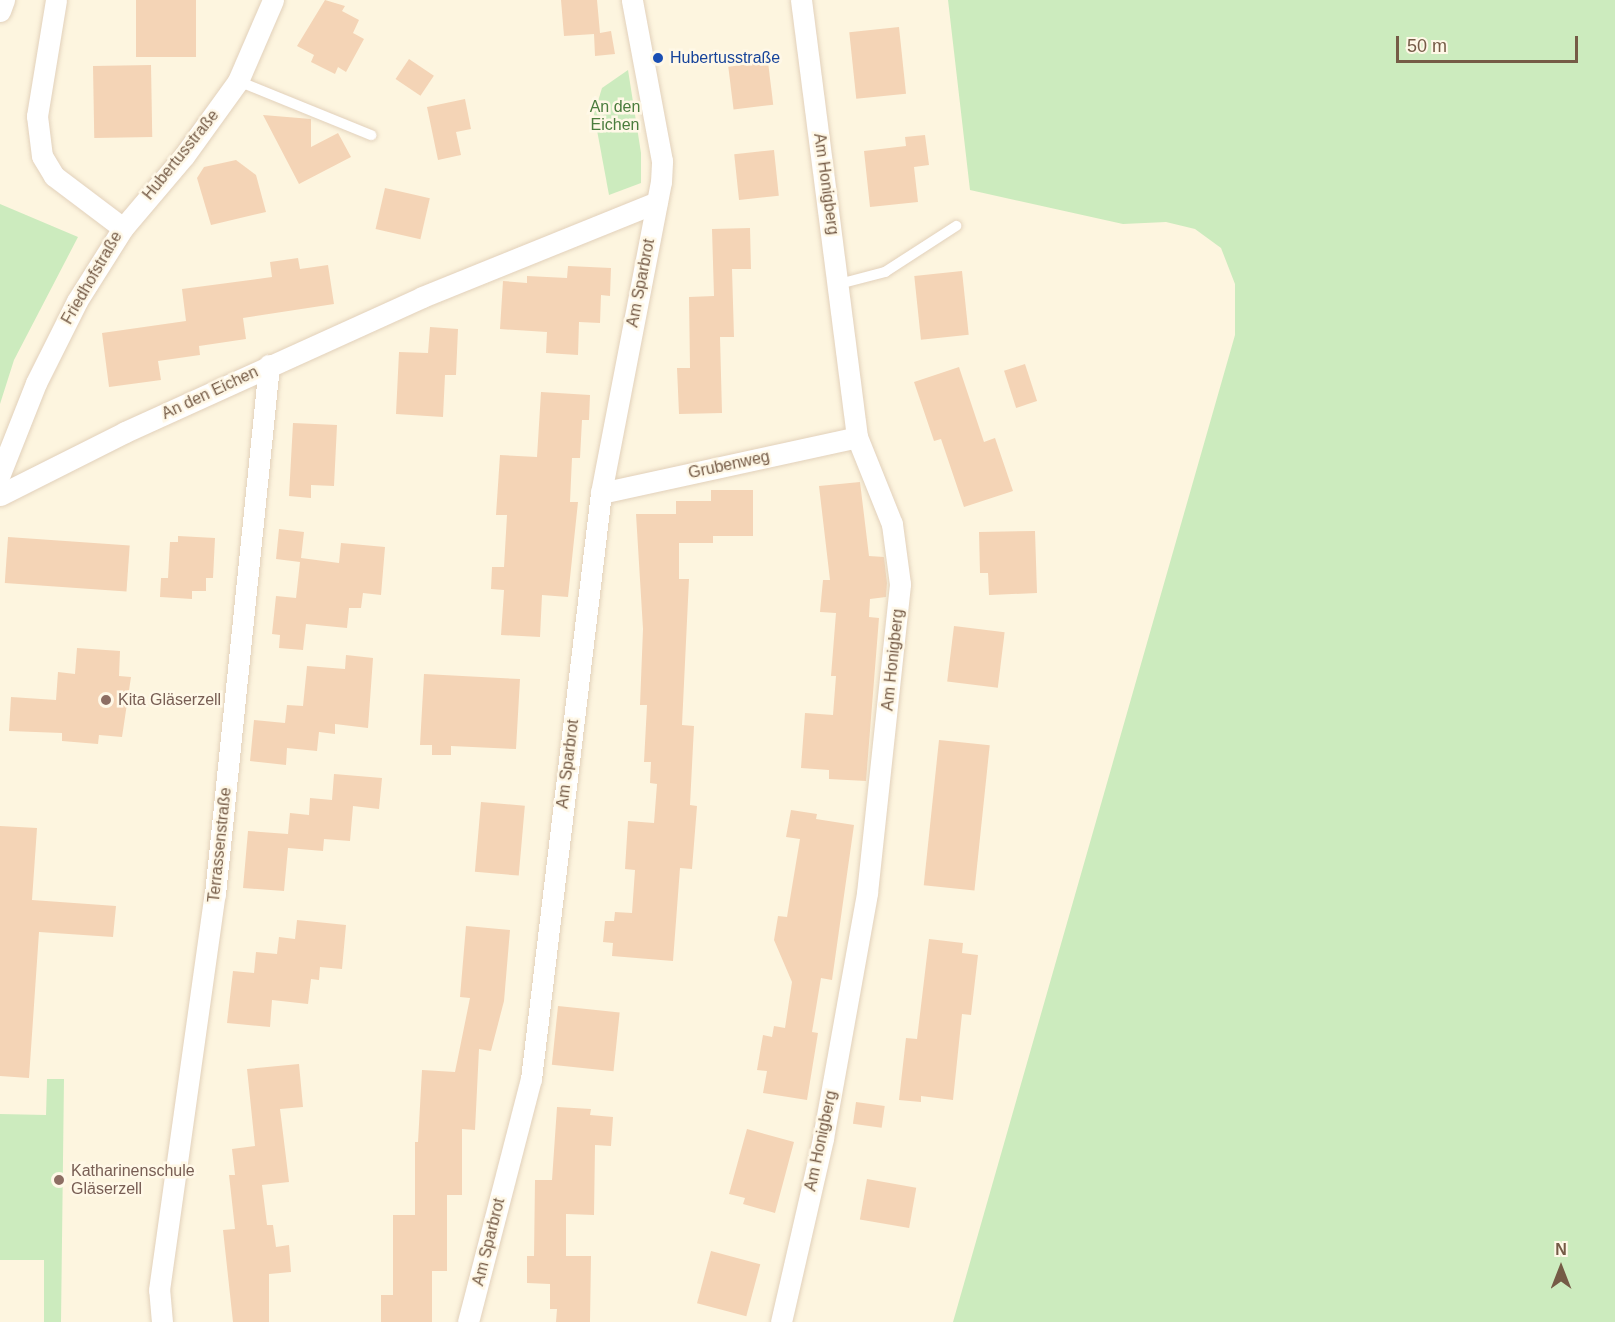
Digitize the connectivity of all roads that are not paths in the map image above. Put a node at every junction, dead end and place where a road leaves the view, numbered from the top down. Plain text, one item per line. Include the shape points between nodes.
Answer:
1 (4, 0) edge
2 (56, 0) edge
3 (273, 0) edge
4 (632, 0) edge
5 (801, 0) edge
6 (0, 11) edge
7 (238, 81) junction
8 (371, 135) dead end
9 (657, 202) junction
10 (956, 226) dead end
11 (123, 228) junction
12 (839, 284) junction
13 (269, 365) junction
14 (857, 437) junction
15 (0, 474) edge
16 (601, 493) junction
17 (0, 495) edge
18 (162, 1322) edge
19 (468, 1322) edge
20 (781, 1322) edge

1 - 6 street
2 - 11 street, Friedhofstraße via 37,116 42,156 54,176
3 - 7 street, Hubertusstraße
4 - 9 street via 662,161
5 - 12 street, Am Honigberg
7 - 8 lane
7 - 11 street, Hubertusstraße via 184,156
9 - 13 street, An den Eichen via 422,297
9 - 16 street, Am Sparbrot
10 - 12 lane via 885,272
11 - 15 street, Friedhofstraße via 77,301 36,383
12 - 14 street, Am Honigberg
13 - 17 street, An den Eichen
13 - 18 street, Terrassenstraße via 215,894 159,1290
14 - 16 street, Grubenweg
14 - 20 street, Am Honigberg via 892,524 900,584 898,627 867,893 823,1138
16 - 19 street, Am Sparbrot via 531,1079

